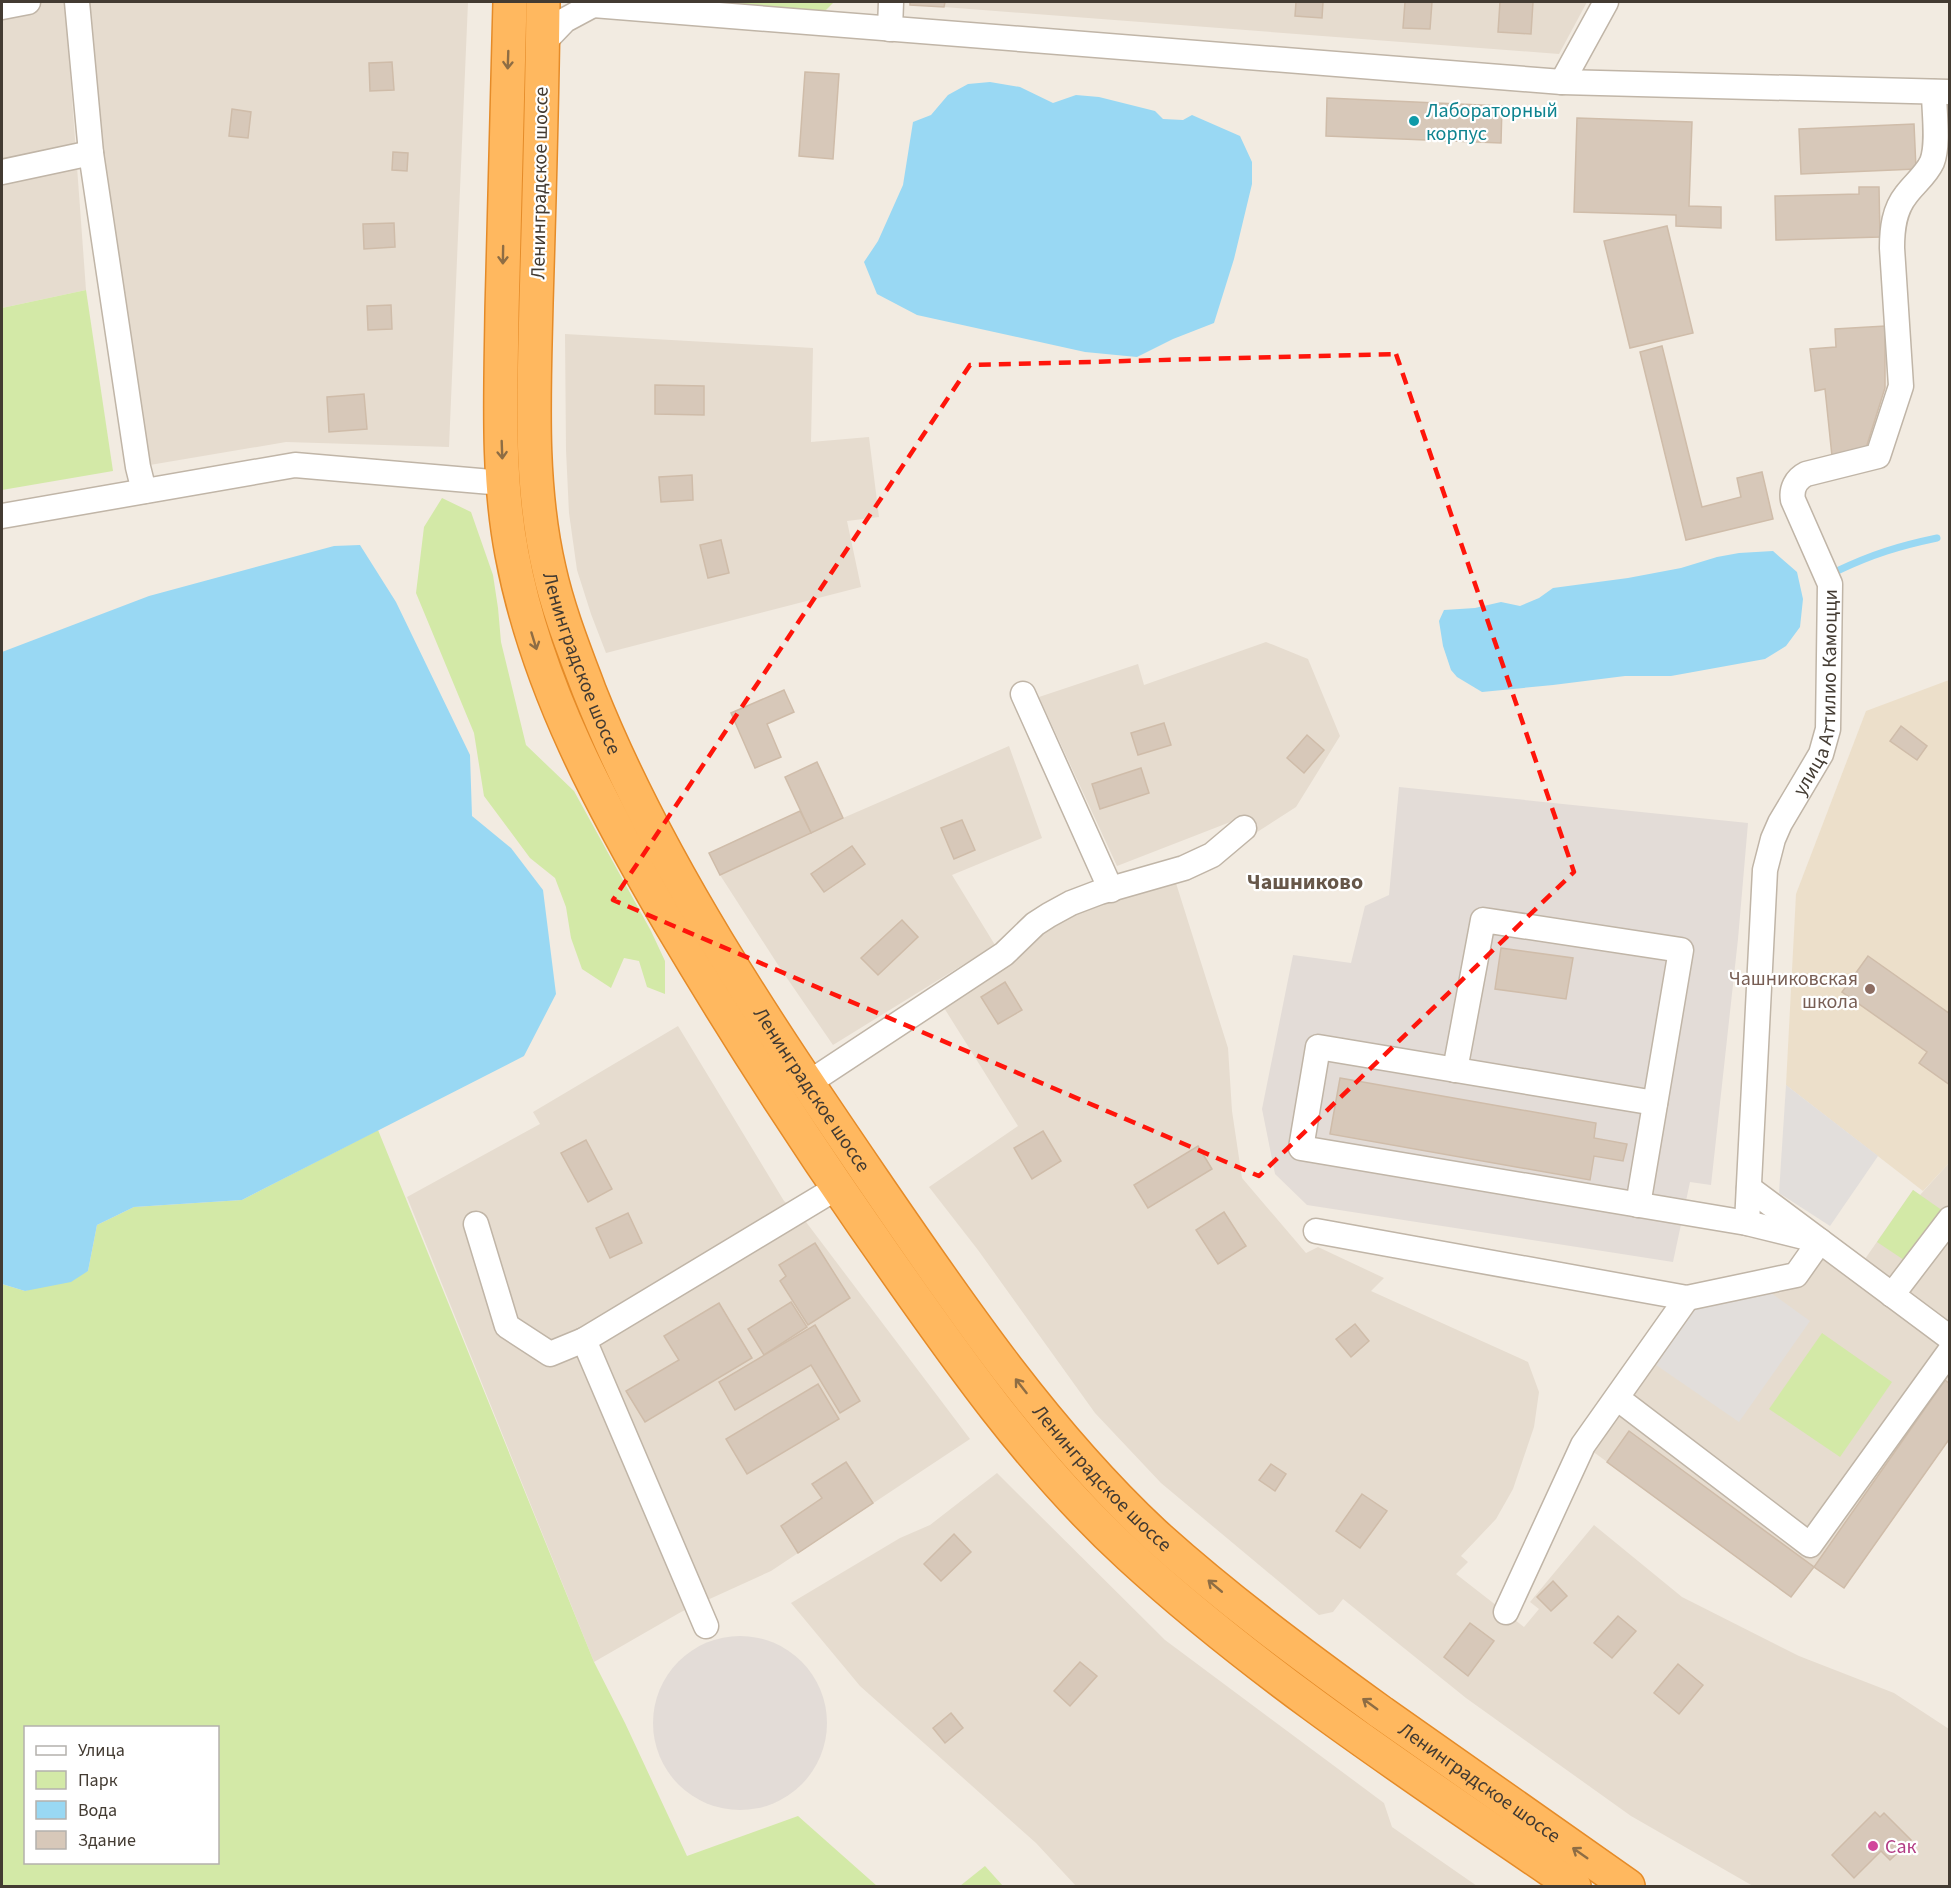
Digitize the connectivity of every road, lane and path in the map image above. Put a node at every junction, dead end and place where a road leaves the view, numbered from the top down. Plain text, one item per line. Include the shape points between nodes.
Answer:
1 (28, 2) edge
2 (77, 2) edge
3 (510, 2) edge
4 (543, 2) edge
5 (891, 2) edge
6 (1606, 2) edge
7 (590, 3) edge
8 (2, 7) edge
9 (890, 29) junction
10 (542, 44) junction
11 (1562, 82) junction
12 (1942, 92) edge
13 (91, 153) junction
14 (2, 172) edge
15 (503, 483) junction
16 (144, 491) junction
17 (2, 516) edge
18 (1023, 694) dead end
19 (1244, 828) dead end
20 (1111, 890) junction
21 (1455, 1070) junction
22 (807, 1084) junction
23 (1655, 1103) junction
24 (838, 1187) junction
25 (1749, 1188) junction
26 (1638, 1205) junction
27 (1950, 1219) edge
28 (1747, 1223) junction
29 (476, 1224) dead end
30 (1316, 1231) dead end
31 (1820, 1240) junction
32 (1892, 1295) junction
33 (1687, 1298) junction
34 (1950, 1338) edge
35 (584, 1340) junction
36 (1950, 1351) edge
37 (1617, 1398) junction
38 (1506, 1612) dead end
39 (706, 1626) dead end
40 (1574, 1887) edge
41 (1629, 1887) edge

1 - 8 street
2 - 13 street
3 -> 15 highway, Ленинградское шоссе via 501,371
4 - 10 highway, Ленинградское шоссе
5 - 9 street
6 - 11 street
7 - 9 street
7 - 10 street via 565,20
9 - 11 street
10 - 22 highway, Ленинградское шоссе via 534,372 538,504 551,579 599,713 641,805 738,976
11 - 12 street
12 - 25 street, улица Аттилио Камоцци via 1930,167 1901,203 1893,228 1901,386 1878,456 1806,474 1793,491 1793,500 1830,584 1828,729 1821,754 1780,823 1765,870
13 - 14 street
13 - 16 street
15 - 16 street via 295,465
15 -> 24 highway, Ленинградское шоссе via 511,551 530,627 553,693 594,787 710,990
16 - 17 street
18 - 20 street
19 - 20 street via 1212,855 1184,868
20 - 22 street via 1049,915 1004,954
21 - 23 street
21 - 23 street via 1483,920 1680,951
21 - 26 street via 1318,1047 1301,1148
41 -> 22 highway, Ленинградское шоссе via 1297,1652 1182,1559 1124,1505 1063,1438 988,1343
23 - 26 street
24 - 35 street
24 - 40 highway, Ленинградское шоссе via 1003,1418 1128,1554 1229,1640 1329,1716
25 - 28 street
25 - 31 street
26 - 28 street
27 - 32 street
28 - 31 street
29 - 35 street via 507,1326 550,1354
30 - 33 street
31 - 32 street
31 - 33 street via 1796,1275
32 - 34 street
33 - 37 street
35 - 39 street
36 - 37 street via 1810,1545
37 - 38 street via 1584,1445

